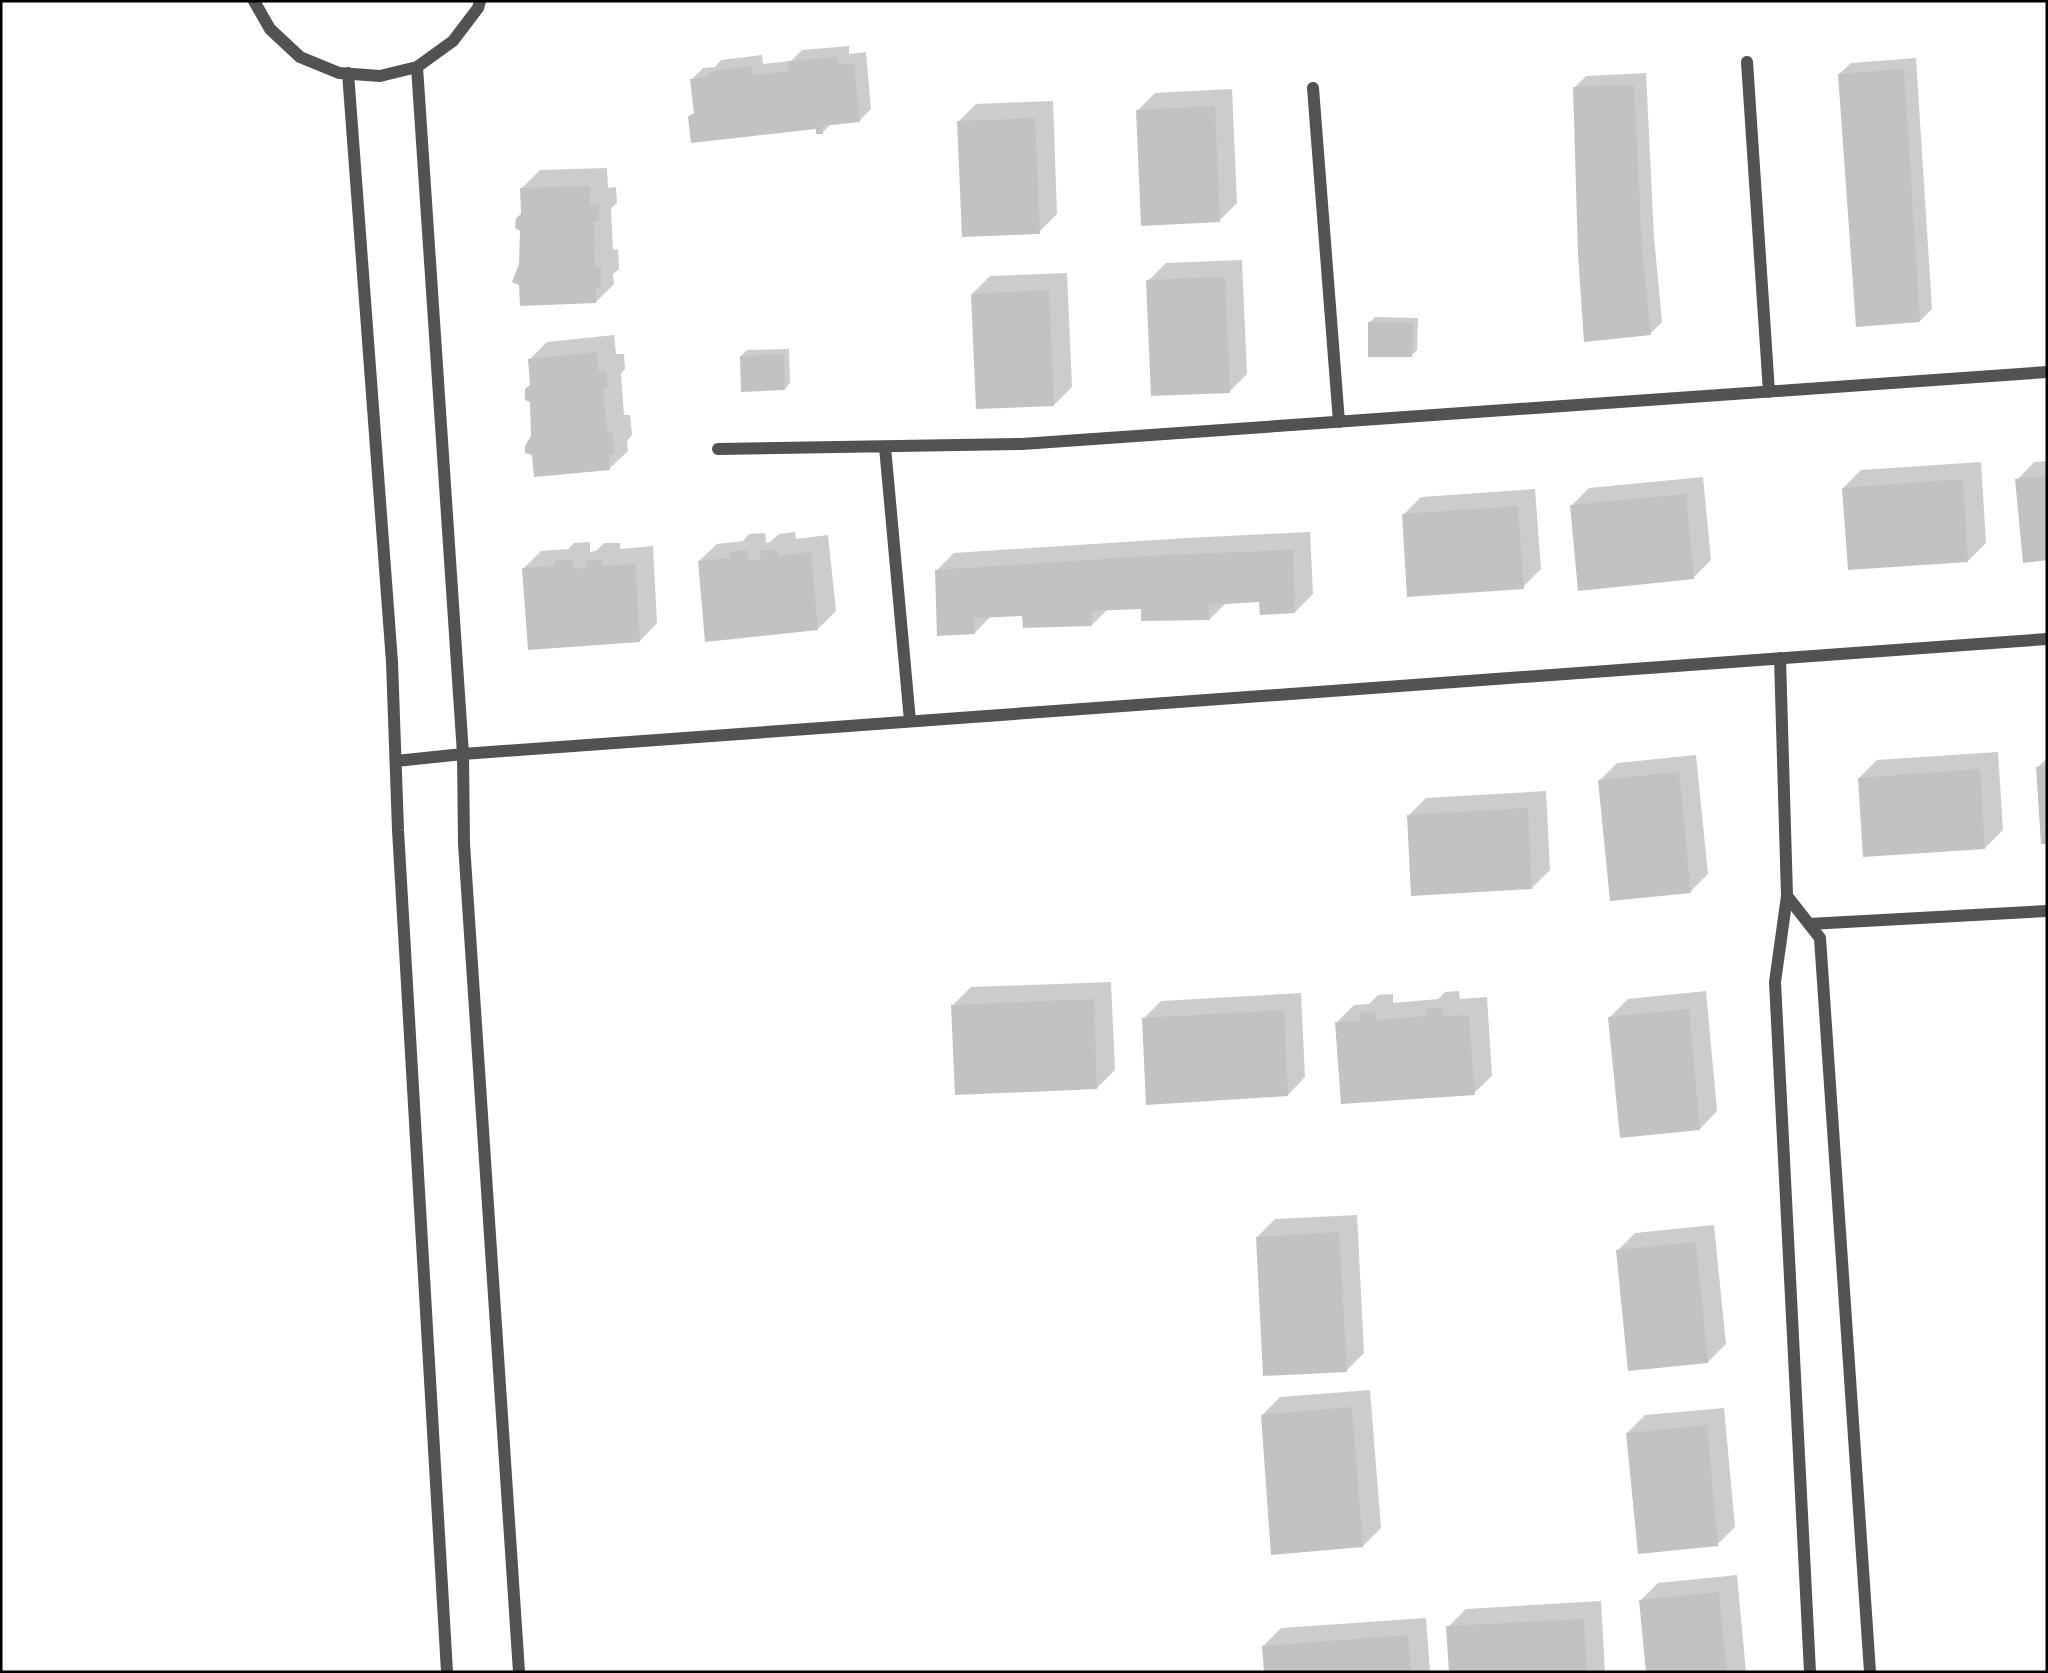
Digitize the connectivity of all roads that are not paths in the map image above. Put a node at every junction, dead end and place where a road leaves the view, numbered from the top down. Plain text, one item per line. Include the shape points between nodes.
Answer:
1 (254, 1) edge
2 (480, 1) edge
3 (1748, 62) dead end
4 (417, 67) junction
5 (348, 73) junction
6 (1314, 88) dead end
7 (2047, 372) edge
8 (1768, 392) junction
9 (1340, 422) junction
10 (885, 447) junction
11 (718, 449) dead end
12 (2047, 639) edge
13 (1780, 658) junction
14 (910, 721) junction
15 (463, 754) junction
16 (396, 761) junction
17 (1787, 896) junction
18 (2047, 911) edge
19 (1809, 924) junction
20 (447, 1672) edge
21 (519, 1672) edge
22 (1810, 1672) edge
23 (1870, 1672) edge

1 - 5 street via 270,29 300,57 339,73
2 - 4 street via 453,41
3 - 8 street
4 - 5 street via 380,76
4 - 15 street
5 - 16 street via 392,662
6 - 9 street
7 - 8 street
8 - 9 street
9 - 10 street via 1022,444
10 - 11 street
10 - 14 street
12 - 13 street
13 - 14 street
13 - 17 street
14 - 15 street
15 - 16 street
15 - 21 street via 464,844
16 - 20 street
17 - 19 street
17 - 22 street via 1775,982
18 - 19 street
19 - 23 street via 1820,938

